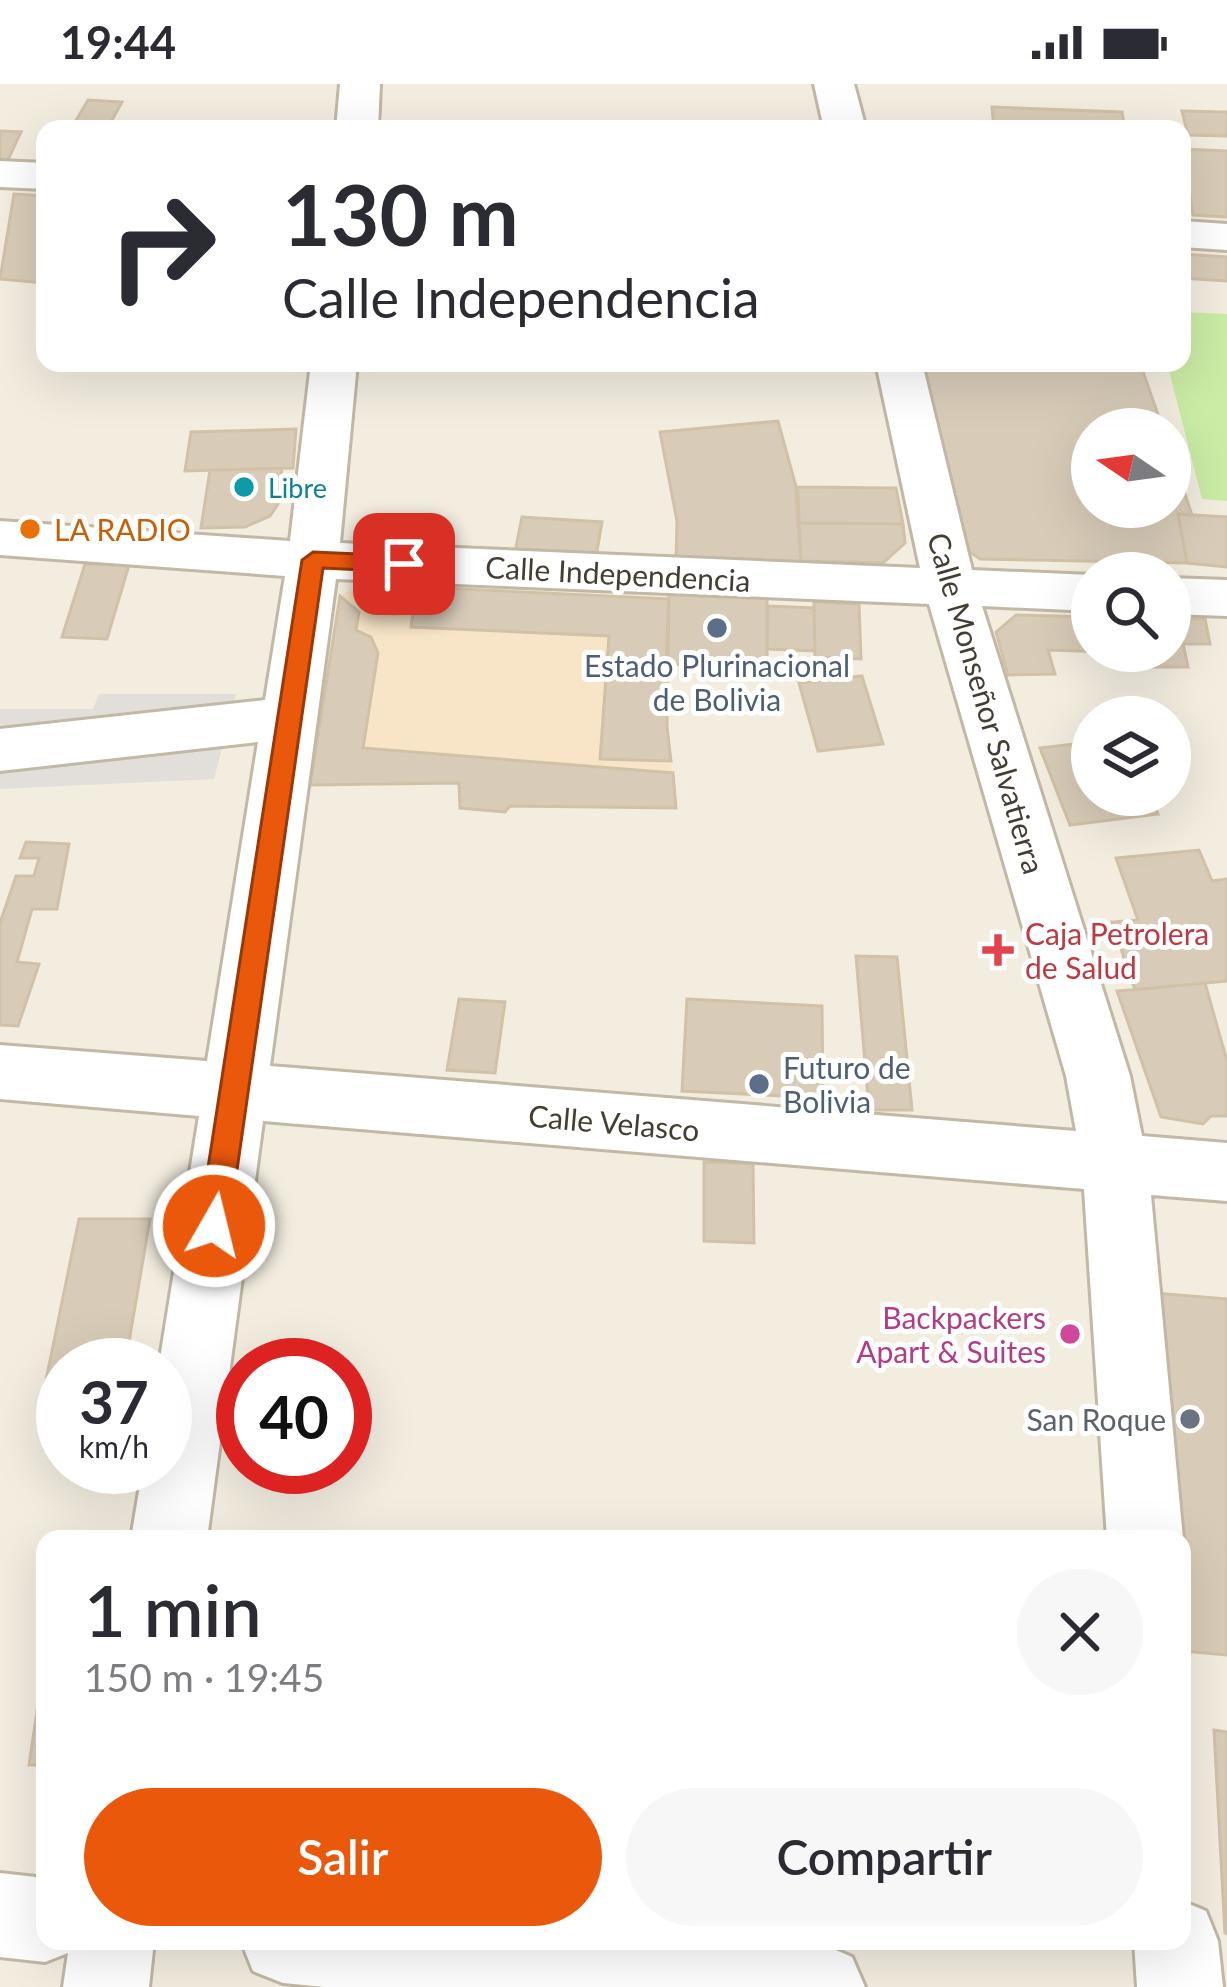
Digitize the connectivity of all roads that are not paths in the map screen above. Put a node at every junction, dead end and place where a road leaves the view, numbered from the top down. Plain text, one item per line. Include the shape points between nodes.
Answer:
1 (360, 84) edge
2 (834, 84) edge
3 (358, 120) edge
4 (843, 120) edge
5 (0, 174) edge
6 (36, 176) edge
7 (1191, 234) edge
8 (1227, 236) edge
9 (333, 372) edge
10 (901, 372) edge
11 (0, 538) edge
12 (313, 560) junction
13 (950, 588) junction
14 (1071, 592) edge
15 (1191, 597) edge
16 (1227, 598) edge
17 (287, 718) junction
18 (0, 751) edge
19 (0, 1072) edge
20 (233, 1091) junction
21 (1115, 1162) junction
22 (1227, 1172) edge
23 (170, 1530) edge
24 (1144, 1530) edge
25 (0, 1915) edge
26 (36, 1919) edge
27 (111, 1950) edge
28 (384, 1950) edge
29 (1177, 1950) edge
30 (776, 1985) edge
31 (106, 1987) edge
32 (1180, 1987) edge

1 - 3 street
2 - 4 street
5 - 6 street
7 - 8 street
9 - 12 street
10 - 13 street, Calle Monseñor Salvatierra
11 - 12 street, Calle Independencia
12 - 13 street, Calle Independencia
12 - 17 street
13 - 14 street, Calle Independencia
13 - 21 street, Calle Monseñor Salvatierra via 1098,1076
15 - 16 street
17 - 18 street
17 - 20 street
19 - 20 street, Calle Velasco
20 - 21 street, Calle Velasco
20 - 23 street
21 - 22 street, Calle Velasco
21 - 24 street, Calle Monseñor Salvatierra
25 - 26 street
27 - 31 street
28 - 30 street
29 - 32 street

